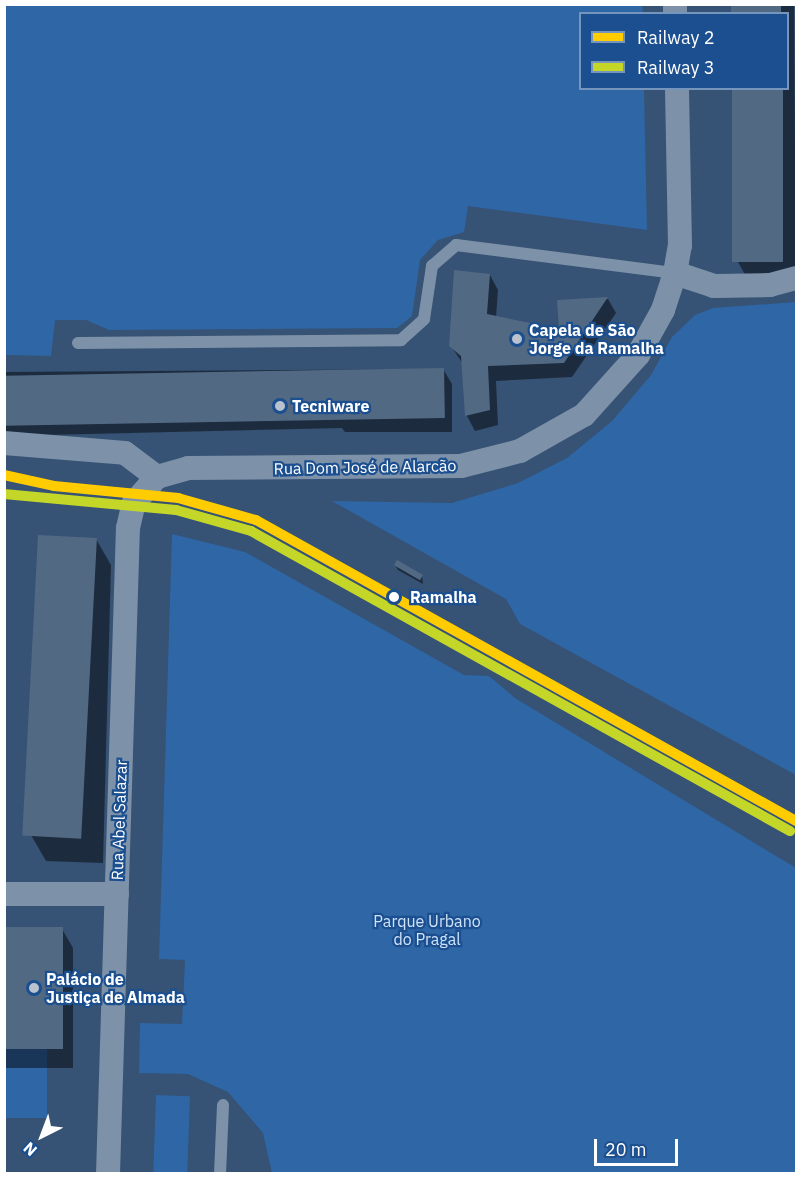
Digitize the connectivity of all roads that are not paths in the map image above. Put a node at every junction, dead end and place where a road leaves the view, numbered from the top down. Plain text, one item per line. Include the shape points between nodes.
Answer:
1 (677, 90) edge
2 (675, 273) junction
3 (796, 278) edge
4 (78, 343) dead end
5 (4, 443) edge
6 (157, 477) junction
7 (4, 894) edge
8 (117, 894) junction
9 (224, 1105) dead end
10 (108, 1173) edge
11 (220, 1173) edge

1 - 2 street, Rua Dom José de Alarcão via 680,246
2 - 3 street via 714,286 770,285
2 - 4 lane via 456,245 432,266 424,319 401,340
2 - 6 street, Rua Dom José de Alarcão via 659,319 614,387 567,427 520,451 440,468 188,468
5 - 6 street via 125,453
6 - 8 street, Rua Abel Salazar via 134,502 128,528
7 - 8 street
8 - 10 street, Rua Abel Salazar
9 - 11 lane

